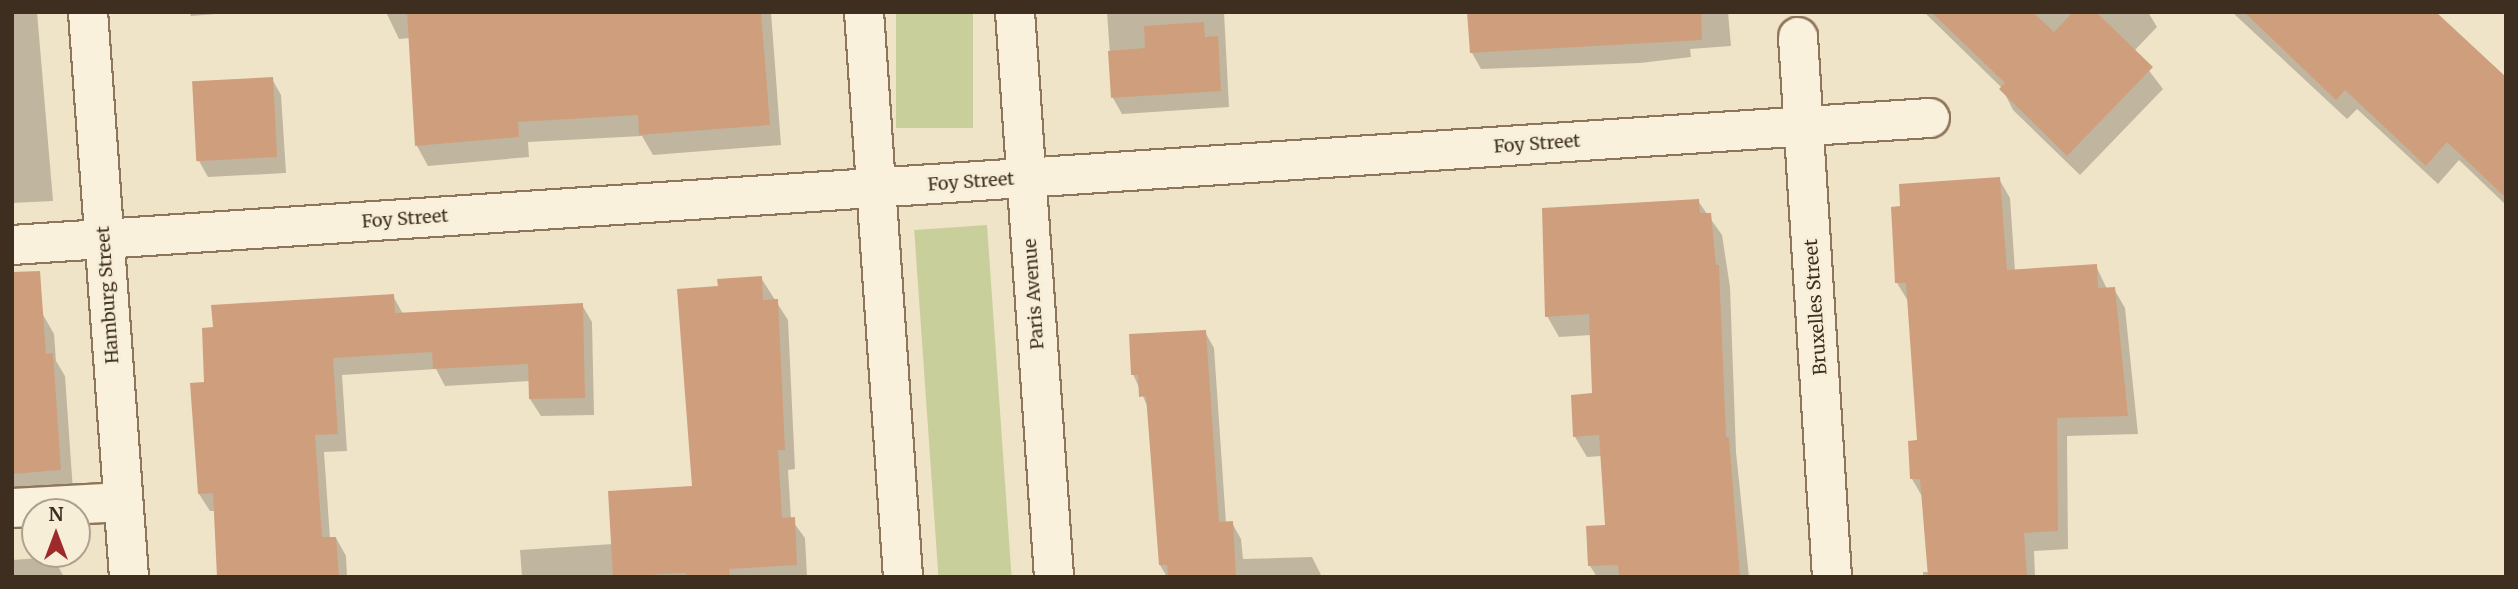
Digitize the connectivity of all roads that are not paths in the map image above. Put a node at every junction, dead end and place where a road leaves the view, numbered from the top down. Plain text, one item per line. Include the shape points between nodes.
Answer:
1 (88, 12) edge
2 (864, 12) edge
3 (1015, 12) edge
4 (1798, 37) dead end
5 (1930, 118) dead end
6 (1804, 127) junction
7 (1026, 178) junction
8 (876, 189) junction
9 (103, 239) junction
10 (12, 245) edge
11 (123, 502) junction
12 (12, 508) edge
13 (129, 577) edge
14 (903, 577) edge
15 (1054, 577) edge
16 (1832, 577) edge

1 - 9 street, Hamburg Street
2 - 8 street
3 - 7 street, Paris Avenue
4 - 6 street, Bruxelles Street
5 - 6 street, Foy Street
6 - 7 street, Foy Street
6 - 16 street, Bruxelles Street
7 - 8 street, Foy Street
7 - 15 street, Paris Avenue
8 - 9 street, Foy Street
8 - 14 street
9 - 10 street, Foy Street
9 - 11 street, Hamburg Street
11 - 12 street
11 - 13 street, Hamburg Street

